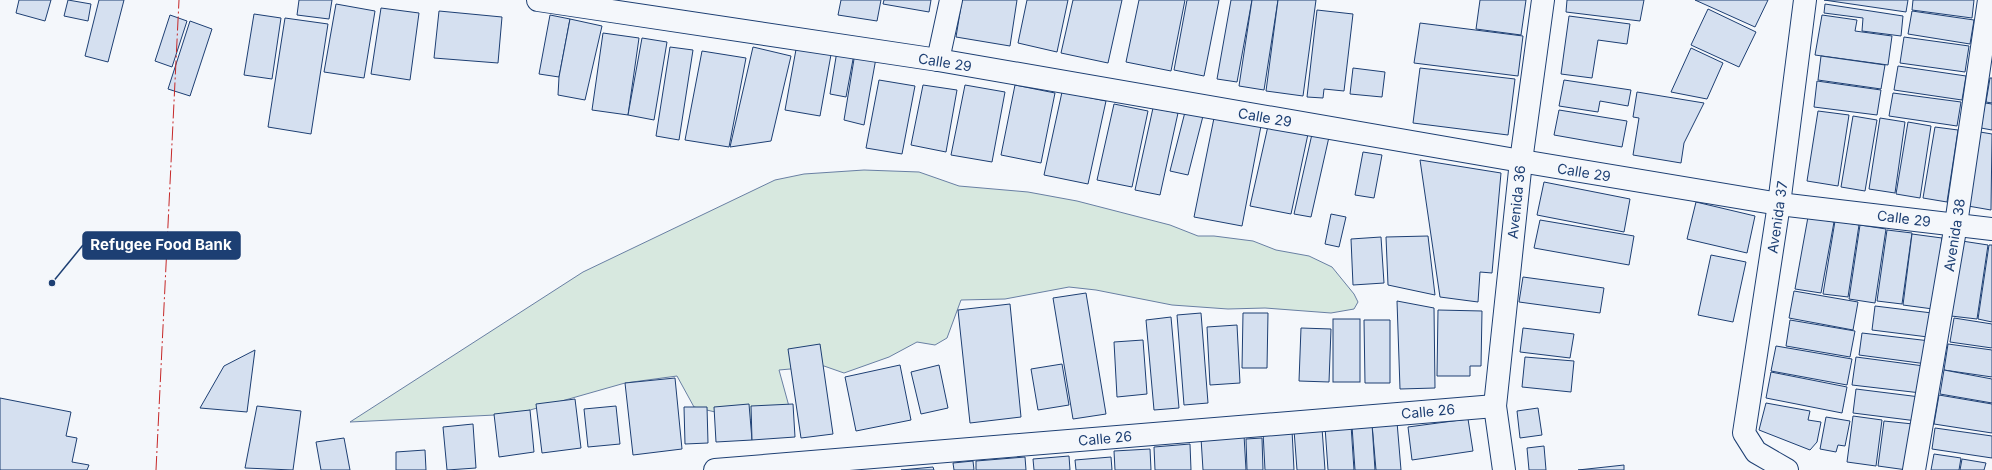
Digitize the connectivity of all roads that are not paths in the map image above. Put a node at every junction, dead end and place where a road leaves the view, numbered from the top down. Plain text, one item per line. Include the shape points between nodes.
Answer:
1 (538, 0) edge
2 (951, 0) edge
3 (1543, 0) edge
4 (1805, 0) edge
5 (1989, 0) edge
6 (938, 60) junction
7 (1521, 161) junction
8 (1779, 204) junction
9 (1956, 224) junction
10 (1992, 229) edge
11 (1495, 406) junction
12 (715, 470) edge
13 (1504, 470) edge
14 (1787, 470) edge
15 (1914, 470) edge

1 - 6 street, Calle 29
2 - 6 street
3 - 7 street, Avenida 36
4 - 8 street, Avenida 37
5 - 9 street, Avenida 38
6 - 7 street, Calle 29
7 - 8 street, Calle 29
7 - 11 street, Avenida 36
8 - 9 street, Calle 29
8 - 14 street, Avenida 37 via 1744,433 1756,452
9 - 10 street, Calle 29
9 - 15 street, Avenida 38
11 - 12 street, Calle 26
11 - 13 street, Avenida 36

